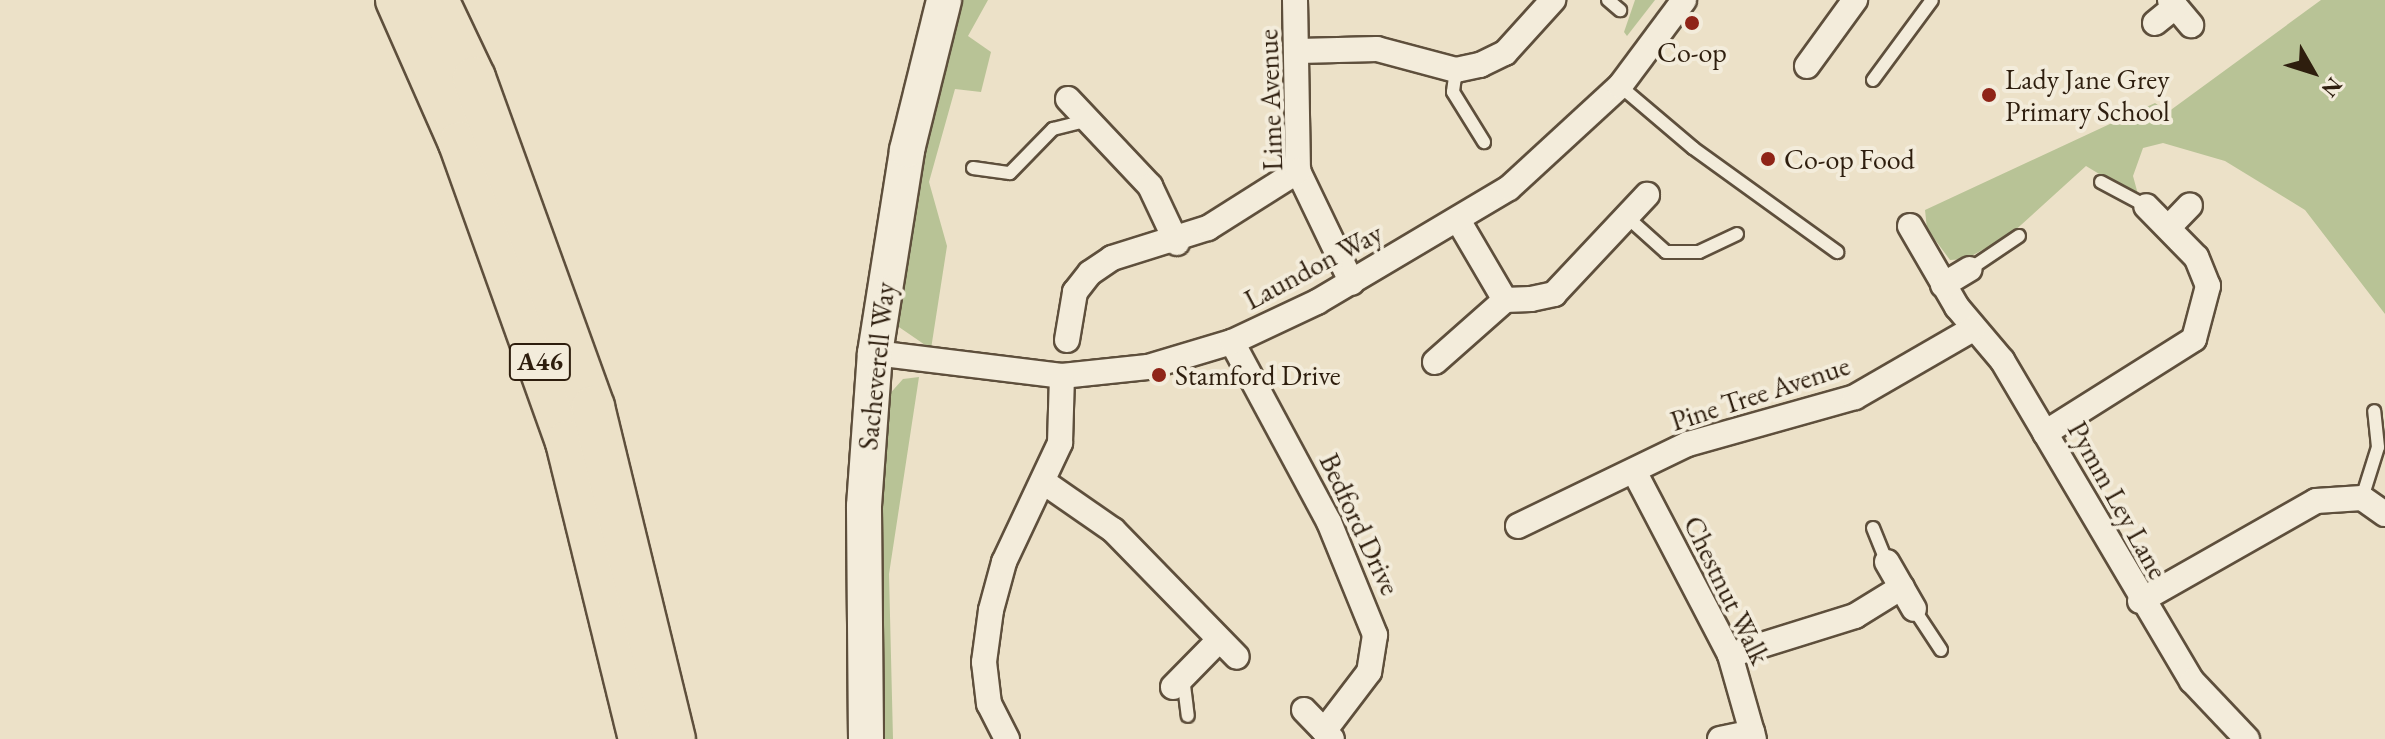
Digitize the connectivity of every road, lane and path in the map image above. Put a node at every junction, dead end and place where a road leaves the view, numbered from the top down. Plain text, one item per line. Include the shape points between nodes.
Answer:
1 (397, 0) edge
2 (437, 0) edge
3 (944, 0) edge
4 (1295, 0) edge
5 (1553, 0) edge
6 (1608, 0) edge
7 (1684, 0) edge
8 (1855, 0) edge
9 (1925, 2) edge
10 (1620, 10) dead end
11 (2179, 11) edge
12 (2155, 23) dead end
13 (1299, 51) junction
14 (1807, 66) dead end
15 (1456, 70) junction
16 (1873, 80) dead end
17 (1620, 86) junction
18 (1068, 99) dead end
19 (1075, 128) junction
20 (1484, 142) dead end
21 (973, 168) dead end
22 (1298, 171) junction
23 (2101, 182) dead end
24 (1647, 195) dead end
25 (2190, 205) dead end
26 (2146, 206) joint
27 (1627, 217) junction
28 (1458, 220) junction
29 (1910, 226) dead end
30 (2169, 227) junction
31 (1737, 234) dead end
32 (2019, 236) dead end
33 (1177, 243) junction
34 (1837, 252) dead end
35 (1970, 269) joint
36 (1352, 283) junction
37 (1943, 285) junction
38 (1505, 300) junction
39 (1060, 323) dead end
40 (1973, 329) junction
41 (1232, 342) junction
42 (875, 353) junction
43 (1435, 362) dead end
44 (1062, 376) junction
45 (2374, 411) dead end
46 (2045, 433) junction
47 (1634, 471) junction
48 (1045, 483) junction
49 (2362, 498) junction
50 (2385, 514) edge
51 (1518, 526) dead end
52 (1873, 528) dead end
53 (1887, 562) joint
54 (1902, 587) junction
55 (2140, 601) junction
56 (1914, 609) joint
57 (1219, 640) junction
58 (1941, 650) dead end
59 (1730, 655) junction
60 (1237, 657) dead end
61 (1178, 682) joint
62 (1304, 710) dead end
63 (1188, 716) dead end
64 (1328, 735) edge
65 (1753, 736) edge
66 (640, 739) edge
67 (674, 739) edge
68 (866, 739) edge
69 (1007, 739) edge
70 (1720, 739) edge
71 (2247, 739) edge

1 - 66 highway, A46 via 460,143 567,442
2 - 67 highway, A46 via 479,93 593,407
3 - 42 street, Sacheverell Way via 907,150
4 - 13 street, Lime Avenue
5 - 15 street via 1505,53
6 - 10 lane
7 - 17 street, Laundon Way
8 - 14 street
9 - 16 lane
11 - 12 street
13 - 15 street via 1377,49
13 - 22 street, Lime Avenue
15 - 20 lane via 1453,92
17 - 28 street, Laundon Way via 1509,188
17 - 34 lane
18 - 19 street
19 - 21 lane via 1053,129 1010,173
19 - 33 street via 1150,186
22 - 33 street
22 - 36 street, Lime Avenue
23 - 26 lane
24 - 27 street
25 - 30 street
26 - 30 street
27 - 31 lane via 1666,252 1699,252
27 - 38 street via 1554,294
28 - 36 street, Laundon Way
28 - 38 street
29 - 37 street, Pymm Ley Lane
30 - 46 street via 2196,257 2208,286 2194,339
32 - 35 lane
33 - 39 street via 1112,258 1075,292
35 - 37 street
36 - 41 street, Laundon Way
37 - 40 street, Pymm Ley Lane
38 - 43 street
40 - 46 street, Pymm Ley Lane via 2002,360
40 - 47 street, Pine Tree Avenue via 1855,397 1688,444
41 - 44 street, Laundon Way via 1148,367
41 - 64 street, Bedford Drive via 1329,522 1375,635 1369,672
42 - 44 street, Laundon Way
42 - 68 street, Sacheverell Way via 864,506
44 - 48 street via 1060,443
45 - 49 lane via 2378,447
46 - 55 street, Pymm Ley Lane
47 - 51 street, Pine Tree Avenue
47 - 59 street, Chestnut Walk
48 - 57 street via 1113,530
48 - 69 street via 1023,517 991,610 987,690
49 - 50 street
49 - 55 street via 2316,501
52 - 53 lane
53 - 54 street
54 - 56 street
54 - 59 street via 1855,616
55 - 71 street, Pymm Ley Lane via 2192,681
56 - 58 lane
57 - 60 street
57 - 61 street
59 - 65 street, Chestnut Walk
61 - 63 lane
62 - 64 street, Bedford Drive
65 - 70 street

